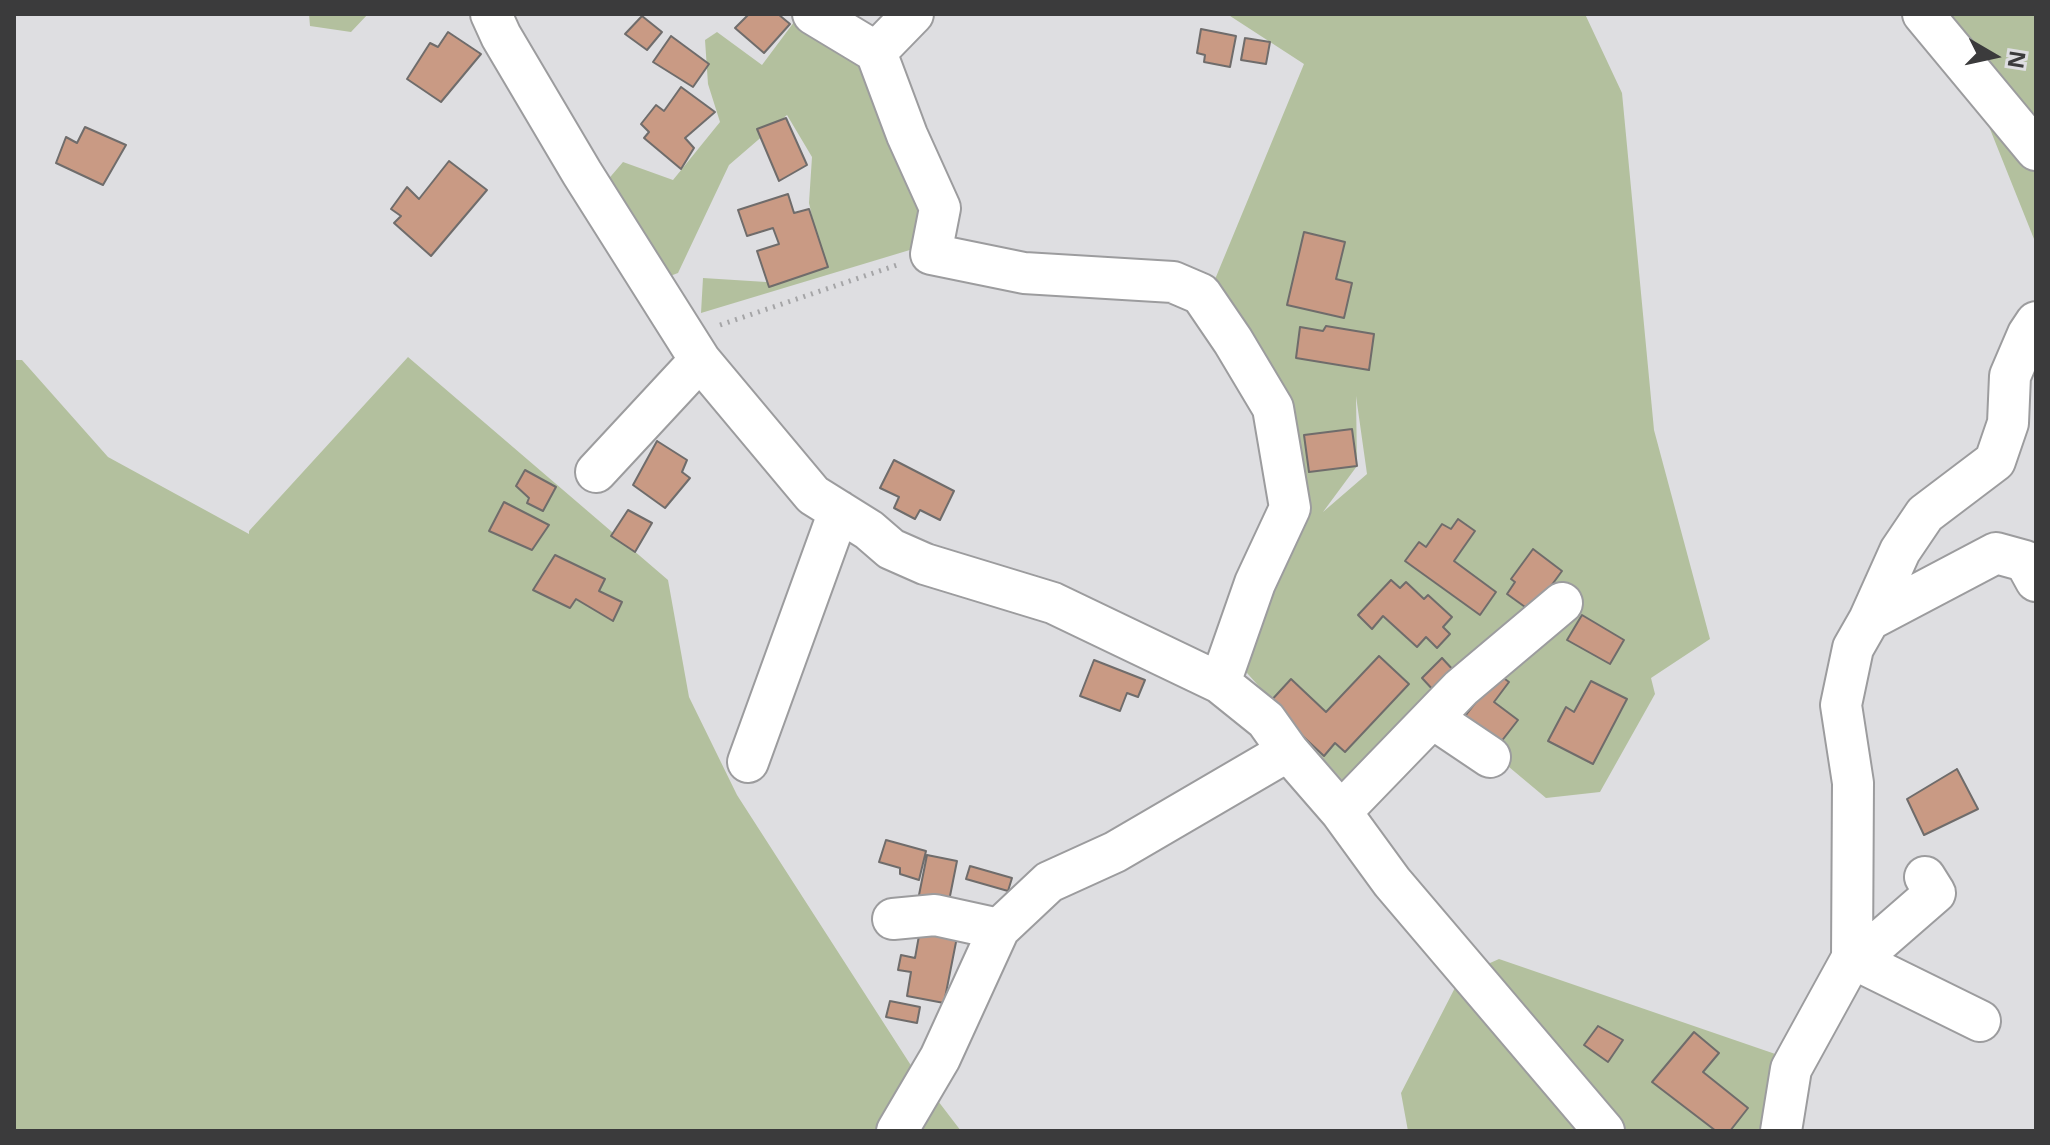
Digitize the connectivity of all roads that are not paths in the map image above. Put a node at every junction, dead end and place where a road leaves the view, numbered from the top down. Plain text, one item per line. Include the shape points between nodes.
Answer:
1 (491, 14) edge
2 (813, 14) edge
3 (913, 14) edge
4 (1923, 14) edge
5 (876, 52) junction
6 (2036, 150) edge
7 (2036, 322) edge
8 (692, 348) junction
9 (596, 472) dead end
10 (839, 511) junction
11 (2036, 581) edge
12 (1562, 603) dead end
13 (1869, 620) junction
14 (1220, 683) junction
15 (1432, 718) junction
16 (1288, 751) junction
17 (1490, 757) dead end
18 (748, 762) dead end
19 (1341, 812) junction
20 (1925, 877) dead end
21 (893, 919) dead end
22 (999, 929) junction
23 (1855, 959) junction
24 (1980, 1021) dead end
25 (897, 1131) edge
26 (1604, 1131) edge
27 (1781, 1131) edge

1 - 8 street via 582,173
2 - 5 street
3 - 5 street
4 - 6 street
5 - 14 street via 940,208 931,254 1024,273 1173,282 1201,294 1273,408 1290,508 1255,583
7 - 13 street via 2010,376 2008,423 1995,461 1925,514 1900,551
8 - 9 street
8 - 10 street via 813,495
10 - 14 street via 891,549 1053,603
10 - 18 street
11 - 13 street via 2025,561 1996,553
12 - 15 street
13 - 23 street via 1853,648 1841,705 1853,783
14 - 16 street via 1266,720
15 - 17 street
15 - 19 street
16 - 19 street
16 - 22 street via 1115,852 1049,882
19 - 26 street via 1392,882
20 - 23 street via 1935,893
21 - 22 street via 935,915
22 - 25 street via 940,1058
23 - 24 street
23 - 27 street via 1791,1069

